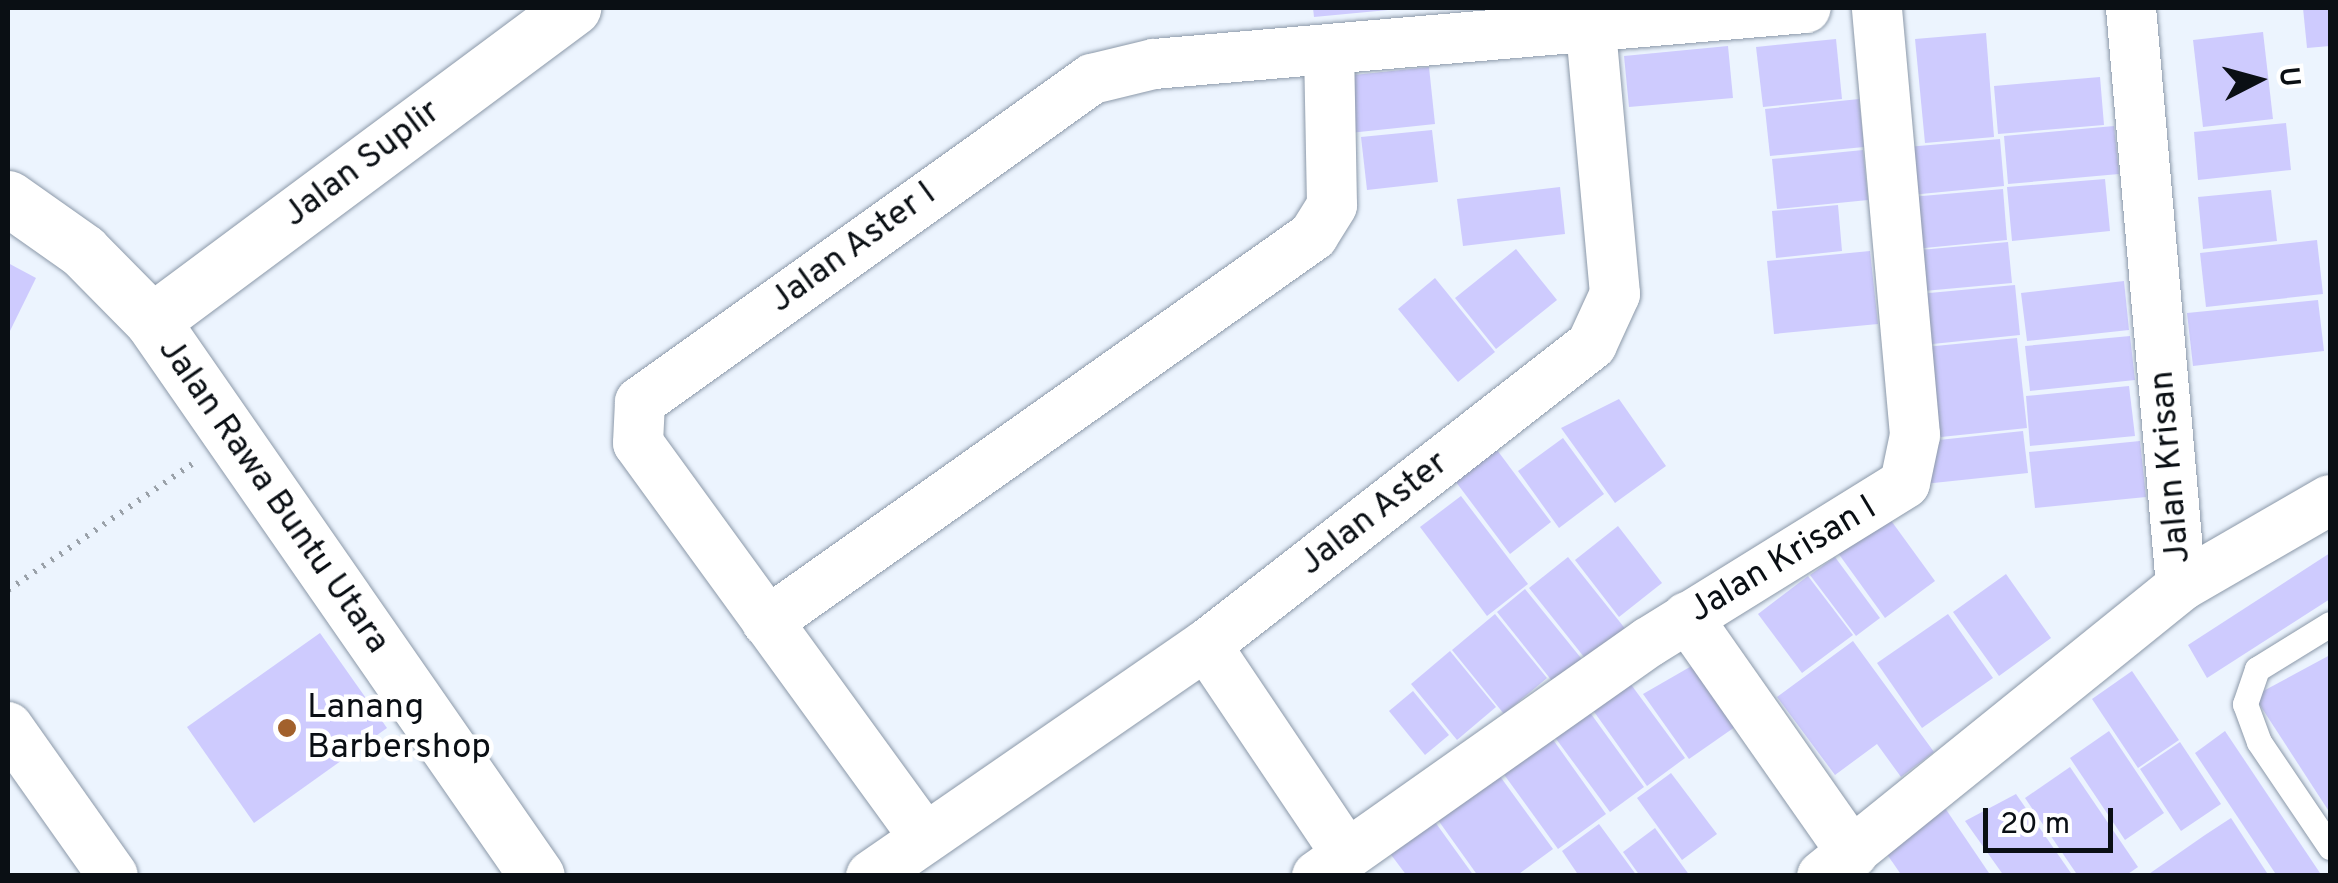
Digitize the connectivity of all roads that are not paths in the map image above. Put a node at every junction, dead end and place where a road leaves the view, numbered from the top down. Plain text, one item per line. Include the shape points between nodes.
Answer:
1 (572, 8) edge
2 (1806, 8) edge
3 (1877, 8) edge
4 (2131, 8) edge
5 (1590, 18) edge
6 (1329, 51) junction
7 (8, 198) edge
8 (152, 322) junction
9 (2330, 500) edge
10 (2181, 586) junction
11 (1688, 618) junction
12 (768, 622) junction
13 (2330, 624) edge
14 (1206, 645) junction
15 (8, 727) edge
16 (926, 838) junction
17 (2330, 846) edge
18 (1332, 864) edge
19 (1838, 865) edge
20 (112, 876) edge
21 (537, 876) edge
22 (871, 876) edge

1 - 8 street, Jalan Suplir
2 - 5 street, Jalan Aster I
3 - 11 street, Jalan Krisan I via 1912,468 1896,492
4 - 10 street, Jalan Krisan
5 - 6 street, Jalan Aster I
5 - 14 street, Jalan Aster via 1615,294 1607,323
6 - 12 street via 1332,205 1313,236
6 - 12 street, Jalan Aster I via 1154,64 1092,79 640,402 638,443
7 - 8 street, Jalan Rawa Buntu Utara via 83,250
8 - 21 street, Jalan Rawa Buntu Utara
9 - 10 street
10 - 19 street, Jalan Krisan
11 - 18 street, Jalan Krisan I
11 - 19 street
12 - 16 street, Jalan Aster I
13 - 17 lane via 2257,670 2244,704 2258,742
14 - 16 street, Jalan Aster
14 - 18 street
15 - 20 street
16 - 22 street, Jalan Aster

